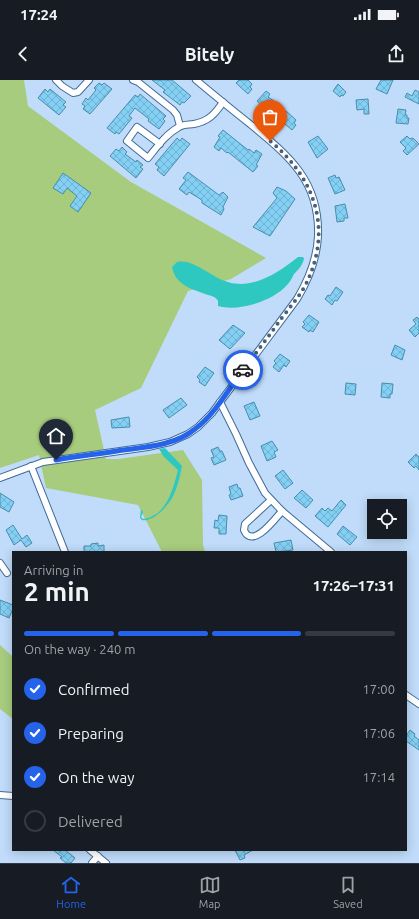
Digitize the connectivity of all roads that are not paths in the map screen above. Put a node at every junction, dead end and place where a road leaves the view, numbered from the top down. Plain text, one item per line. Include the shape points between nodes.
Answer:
1 (56, 80) edge
2 (133, 80) edge
3 (196, 80) edge
4 (86, 81) edge
5 (223, 102) junction
6 (180, 126) junction
7 (160, 144) junction
8 (220, 402) junction
9 (31, 466) junction
10 (0, 478) edge
11 (270, 500) junction
12 (282, 511) junction
13 (65, 551) edge
14 (330, 551) edge
15 (0, 563) edge
16 (7, 572) dead end
17 (407, 695) edge
18 (419, 704) edge
19 (0, 796) edge
20 (12, 796) edge
21 (91, 851) edge
22 (98, 856) junction
23 (92, 863) edge
24 (106, 863) edge

1 - 4 street via 73,93 78,92
2 - 6 street via 172,110
3 - 5 street
5 - 6 street via 209,119
5 - 8 street via 282,150 307,182 317,216 318,232 317,252 301,293
6 - 7 street
7 - 7 street via 148,158 127,141 138,127
8 - 9 street via 195,430 170,442
8 - 11 street
9 - 10 street
9 - 13 street
11 - 12 street
11 - 12 street via 245,524 244,530 248,536 258,536
12 - 14 street
15 - 16 street
17 - 18 street
19 - 20 street
21 - 22 street
22 - 23 street
22 - 24 street

